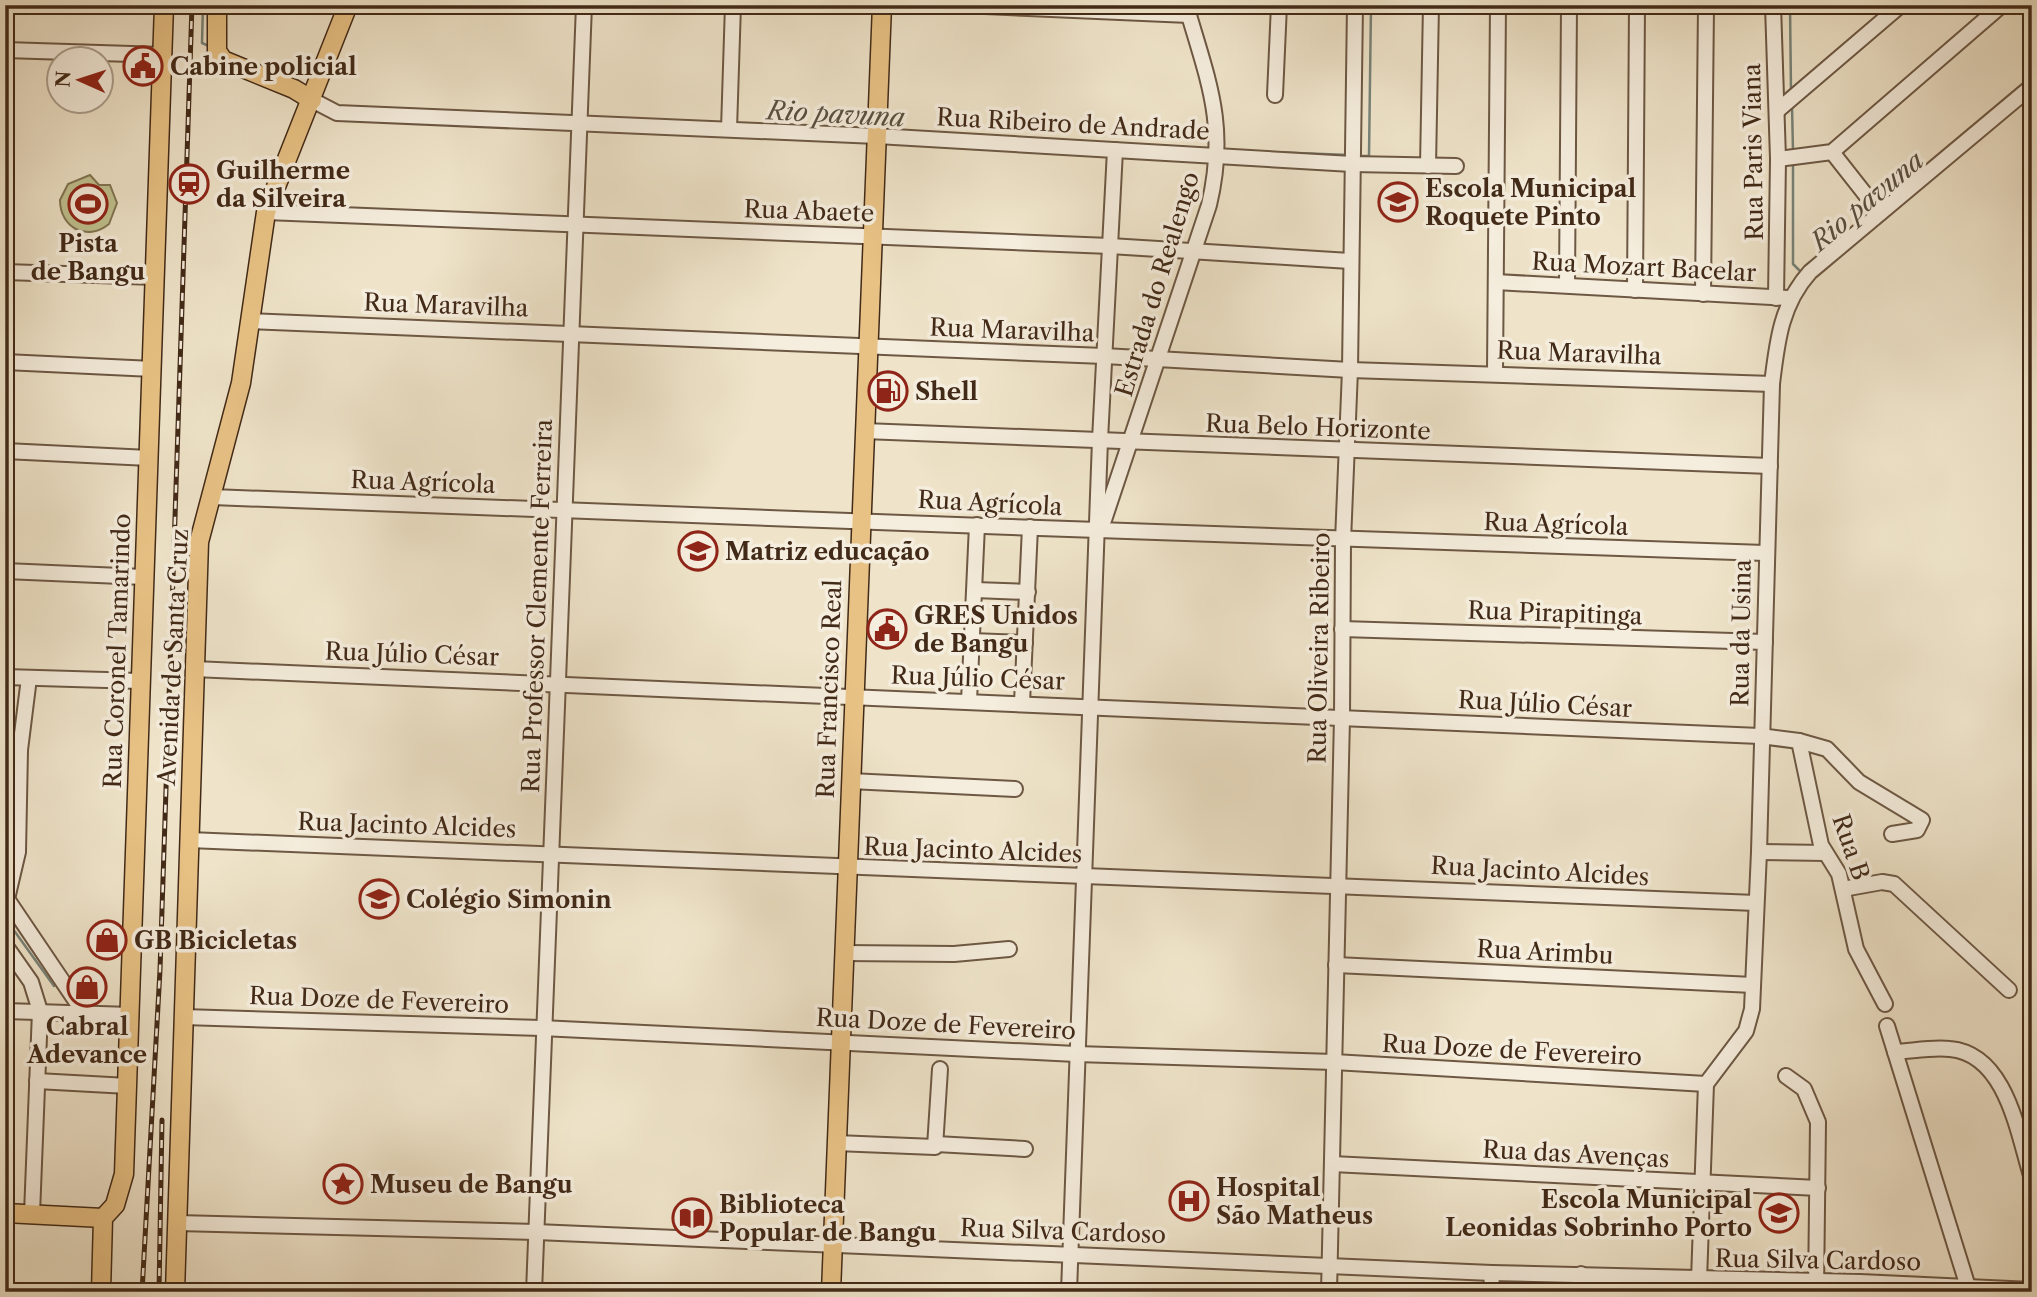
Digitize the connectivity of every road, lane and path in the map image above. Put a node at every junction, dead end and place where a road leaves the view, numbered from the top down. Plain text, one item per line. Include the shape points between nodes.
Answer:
1 (164, 5) edge
2 (217, 5) edge
3 (348, 5) edge
4 (584, 5) edge
5 (733, 5) edge
6 (882, 5) edge
7 (962, 5) edge
8 (1279, 5) edge
9 (1354, 5) edge
10 (1431, 5) edge
11 (1498, 5) edge
12 (1569, 5) edge
13 (1637, 5) edge
14 (1706, 5) edge
15 (1773, 5) edge
16 (1901, 5) edge
17 (2002, 5) edge
18 (1188, 10) edge
19 (5, 50) edge
20 (163, 55) junction
21 (2032, 86) edge
22 (1275, 95) dead end
23 (312, 100) junction
24 (1777, 111) junction
25 (580, 120) junction
26 (729, 128) junction
27 (877, 136) junction
28 (1115, 150) junction
29 (1832, 152) junction
30 (1219, 155) junction
31 (1778, 159) junction
32 (1352, 164) junction
33 (1429, 166) junction
34 (1456, 166) dead end
35 (266, 212) junction
36 (1880, 213) junction
37 (575, 224) junction
38 (873, 237) junction
39 (1110, 246) junction
40 (1192, 254) junction
41 (1350, 261) junction
42 (5, 272) edge
43 (156, 277) junction
44 (1496, 282) junction
45 (1567, 285) junction
46 (1635, 289) junction
47 (1703, 294) junction
48 (1782, 298) junction
49 (250, 321) junction
50 (570, 332) junction
51 (867, 348) junction
52 (1104, 356) junction
53 (1159, 359) junction
54 (5, 362) edge
55 (153, 369) junction
56 (1350, 370) junction
57 (1495, 372) junction
58 (1772, 384) junction
59 (864, 431) junction
60 (1100, 440) junction
61 (1132, 441) junction
62 (5, 451) edge
63 (1346, 451) junction
64 (149, 458) junction
65 (1770, 466) junction
66 (212, 498) junction
67 (563, 510) junction
68 (861, 520) junction
69 (977, 525) junction
70 (1030, 527) junction
71 (1099, 531) junction
72 (1343, 541) junction
73 (1765, 553) junction
74 (5, 571) edge
75 (144, 576) junction
76 (975, 590) junction
77 (1028, 592) junction
78 (1342, 629) junction
79 (971, 641) junction
80 (1765, 642) junction
81 (1025, 643) junction
82 (194, 669) junction
83 (5, 677) edge
84 (29, 678) junction
85 (140, 681) junction
86 (558, 683) junction
87 (854, 695) junction
88 (969, 701) junction
89 (1022, 703) junction
90 (1091, 706) junction
91 (1342, 718) junction
92 (5, 730) edge
93 (1760, 736) junction
94 (1799, 741) junction
95 (20, 750) junction
96 (850, 780) junction
97 (1014, 789) dead end
98 (1892, 834) dead end
99 (189, 839) junction
100 (1759, 852) junction
101 (550, 853) junction
102 (1825, 853) junction
103 (847, 868) junction
104 (1084, 877) junction
105 (1338, 884) junction
106 (1843, 889) junction
107 (6, 897) edge
108 (1756, 903) junction
109 (5, 945) edge
110 (1009, 948) dead end
111 (844, 953) junction
112 (1336, 965) junction
113 (1753, 985) junction
114 (2008, 990) dead end
115 (1885, 1004) dead end
116 (5, 1011) edge
117 (40, 1012) junction
118 (84, 1013) junction
119 (131, 1015) junction
120 (183, 1017) junction
121 (1887, 1026) dead end
122 (541, 1028) junction
123 (840, 1040) junction
124 (1895, 1052) junction
125 (1076, 1054) junction
126 (1334, 1062) junction
127 (940, 1069) dead end
128 (1786, 1076) dead end
129 (37, 1082) junction
130 (1706, 1084) junction
131 (128, 1086) junction
132 (836, 1143) junction
133 (936, 1144) junction
134 (1025, 1149) dead end
135 (1332, 1164) junction
136 (2032, 1179) edge
137 (1702, 1183) junction
138 (1818, 1188) junction
139 (5, 1213) edge
140 (32, 1214) junction
141 (103, 1218) junction
142 (177, 1223) junction
143 (536, 1233) junction
144 (832, 1245) junction
145 (1070, 1254) junction
146 (1329, 1266) junction
147 (1492, 1273) junction
148 (1581, 1274) junction
149 (1699, 1280) junction
150 (1668, 1285) edge
151 (1816, 1287) edge
152 (1863, 1287) edge
153 (1968, 1287) junction
154 (2032, 1290) edge
155 (101, 1292) edge
156 (175, 1292) edge
157 (534, 1292) edge
158 (831, 1292) edge
159 (1069, 1292) edge
160 (1329, 1292) edge
161 (1491, 1292) edge
162 (1581, 1292) edge

1 - 20 main road, Rua Coronel Tamarindo
2 - 23 main road via 217,51 223,60
3 - 23 main road, Avenida de Santa Cruz
4 - 25 street, Rua Professor Clemente Ferreira
5 - 26 street
6 - 27 main road, Rua Francisco Real
7 - 18 street
8 - 22 street
9 - 32 street, Rua Oliveira Ribeiro
10 - 33 street
11 - 44 street
12 - 45 street
13 - 46 street
14 - 47 street
15 - 24 street, Rua Paris Viana
16 - 24 street
17 - 29 street
18 - 30 street, Estrada do Realengo via 1214,103
19 - 20 street
20 - 43 main road, Rua Coronel Tamarindo
21 - 36 street, Rua da Usina
23 - 25 street, Rua Ribeiro de Andrade via 337,113
23 - 35 main road, Avenida de Santa Cruz
24 - 31 street, Rua Paris Viana
25 - 26 street, Rua Ribeiro de Andrade
25 - 37 street, Rua Professor Clemente Ferreira
26 - 27 street, Rua Ribeiro de Andrade
27 - 28 street, Rua Ribeiro de Andrade
27 - 38 main road, Rua Francisco Real
28 - 30 street, Rua Ribeiro de Andrade
28 - 39 street
29 - 31 street
29 - 36 street
30 - 32 street, Rua Ribeiro de Andrade
30 - 40 street, Estrada do Realengo via 1209,205
31 - 48 street, Rua Paris Viana
32 - 33 street, Rua Ribeiro de Andrade
32 - 41 street, Rua Oliveira Ribeiro
33 - 34 street, Rua Ribeiro de Andrade
35 - 37 street, Rua Abaete
35 - 49 main road, Avenida de Santa Cruz
36 - 48 street, Rua da Usina
37 - 38 street, Rua Abaete
37 - 50 street, Rua Professor Clemente Ferreira
38 - 39 street, Rua Abaete
38 - 51 main road, Rua Francisco Real
39 - 40 street, Rua Abaete
39 - 52 street
40 - 41 street, Rua Abaete
40 - 53 street, Estrada do Realengo
41 - 56 street, Rua Oliveira Ribeiro
42 - 43 street
43 - 55 main road, Rua Coronel Tamarindo
44 - 45 street, Rua Mozart Bacelar
44 - 57 street
45 - 46 street, Rua Mozart Bacelar
46 - 47 street, Rua Mozart Bacelar
47 - 48 street, Rua Mozart Bacelar
48 - 58 street, Rua da Usina
49 - 50 street, Rua Maravilha
49 - 66 main road, Avenida de Santa Cruz via 235,412
50 - 51 street, Rua Maravilha
50 - 67 street, Rua Professor Clemente Ferreira
51 - 52 street, Rua Maravilha
51 - 59 main road, Rua Francisco Real
52 - 53 street, Rua Maravilha
52 - 60 street
53 - 56 street, Rua Maravilha
53 - 61 street, Estrada do Realengo
54 - 55 street
55 - 64 main road, Rua Coronel Tamarindo
56 - 57 street, Rua Maravilha
56 - 63 street, Rua Oliveira Ribeiro
57 - 58 street, Rua Maravilha
58 - 65 street, Rua da Usina
59 - 60 street, Rua Belo Horizonte
59 - 68 main road, Rua Francisco Real
60 - 61 street, Rua Belo Horizonte
60 - 71 street
61 - 63 street, Rua Belo Horizonte
61 - 71 street, Estrada do Realengo
62 - 64 street
63 - 65 street, Rua Belo Horizonte
63 - 72 street, Rua Oliveira Ribeiro
64 - 75 main road, Rua Coronel Tamarindo
65 - 73 street, Rua da Usina
66 - 67 street, Rua Agrícola
66 - 82 main road, Avenida de Santa Cruz via 200,542
67 - 68 street, Rua Agrícola
67 - 86 street, Rua Professor Clemente Ferreira
68 - 69 street, Rua Agrícola
68 - 87 main road, Rua Francisco Real
69 - 70 street, Rua Agrícola
69 - 76 street
70 - 71 street, Rua Agrícola
70 - 77 street
71 - 72 street, Rua Agrícola
71 - 90 street
72 - 73 street, Rua Agrícola
72 - 78 street, Rua Oliveira Ribeiro
73 - 80 street, Rua da Usina
74 - 75 street
75 - 85 main road, Rua Coronel Tamarindo
76 - 77 street
76 - 79 street
77 - 81 street
78 - 80 street, Rua Pirapitinga
78 - 91 street, Rua Oliveira Ribeiro
79 - 81 street
79 - 88 street
80 - 93 street, Rua da Usina
81 - 89 street
82 - 86 street, Rua Júlio César
82 - 99 main road, Avenida de Santa Cruz
83 - 84 street
84 - 85 street
84 - 95 street
85 - 119 main road, Rua Coronel Tamarindo
86 - 87 street, Rua Júlio César
86 - 101 street, Rua Professor Clemente Ferreira
87 - 88 street, Rua Júlio César
87 - 96 main road, Rua Francisco Real
88 - 89 street, Rua Júlio César
89 - 90 street, Rua Júlio César
90 - 91 street, Rua Júlio César
90 - 104 street
91 - 93 street, Rua Júlio César
91 - 105 street, Rua Oliveira Ribeiro
92 - 95 street
93 - 94 street, Rua Júlio César
93 - 100 street, Rua da Usina
94 - 98 street, Rua Júlio César via 1827,749 1858,782 1922,820 1917,830
94 - 102 street, Rua B
95 - 107 street via 18,852
96 - 97 street
96 - 103 main road, Rua Francisco Real
99 - 101 street, Rua Jacinto Alcides
99 - 120 main road, Avenida de Santa Cruz
100 - 102 street
100 - 108 street, Rua da Usina
101 - 103 street, Rua Jacinto Alcides
101 - 122 street, Rua Professor Clemente Ferreira
102 - 106 street, Rua B
103 - 104 street, Rua Jacinto Alcides
103 - 111 main road, Rua Francisco Real
104 - 105 street, Rua Jacinto Alcides
104 - 125 street
105 - 108 street, Rua Jacinto Alcides
105 - 112 street, Rua Oliveira Ribeiro
106 - 114 street via 1894,884
106 - 115 street, Rua B via 1852,936
107 - 118 street
108 - 113 street, Rua da Usina
109 - 117 street via 31,982
110 - 111 street via 954,954
111 - 123 main road, Rua Francisco Real
112 - 113 street, Rua Arimbu
112 - 126 street, Rua Oliveira Ribeiro
113 - 130 street, Rua da Usina via 1746,1031
116 - 117 street
117 - 118 street
117 - 129 street
118 - 119 street
119 - 131 main road, Rua Coronel Tamarindo
120 - 122 street, Rua Doze de Fevereiro
120 - 142 main road, Avenida de Santa Cruz
121 - 124 street
122 - 123 street, Rua Doze de Fevereiro
122 - 143 street, Rua Professor Clemente Ferreira
123 - 125 street, Rua Doze de Fevereiro
123 - 132 main road, Rua Francisco Real
124 - 136 street via 1950,1049 1969,1054 1986,1066 2001,1086
124 - 153 street
125 - 126 street, Rua Doze de Fevereiro
125 - 145 street
126 - 130 street, Rua Doze de Fevereiro
126 - 135 street, Rua Oliveira Ribeiro
127 - 133 street
128 - 138 street via 1804,1089 1815,1111
129 - 131 street
129 - 140 street
130 - 137 street
131 - 141 main road, Rua Coronel Tamarindo via 124,1174 115,1205
132 - 133 street via 931,1148
132 - 144 main road, Rua Francisco Real
133 - 134 street
135 - 137 street, Rua das Avenças
135 - 146 street, Rua Oliveira Ribeiro
137 - 138 street, Rua das Avenças
137 - 149 street
138 - 151 street
139 - 140 main road
140 - 141 main road
141 - 155 main road, Rua Coronel Tamarindo
142 - 143 street, Rua Silva Cardoso
142 - 156 main road, Avenida de Santa Cruz
143 - 144 street, Rua Silva Cardoso
143 - 157 street, Rua Professor Clemente Ferreira
144 - 145 street, Rua Silva Cardoso
144 - 158 main road, Rua Francisco Real
145 - 146 street, Rua Silva Cardoso
145 - 159 street
146 - 147 street, Rua Silva Cardoso
146 - 160 street, Rua Oliveira Ribeiro
147 - 148 street, Rua Silva Cardoso
147 - 161 street
148 - 150 street, Rua Silva Cardoso
148 - 162 street
149 - 150 street, Rua Silva Cardoso
149 - 151 street, Rua Silva Cardoso
151 - 152 street, Rua Silva Cardoso
152 - 153 street, Rua Silva Cardoso
153 - 154 street, Rua Silva Cardoso

